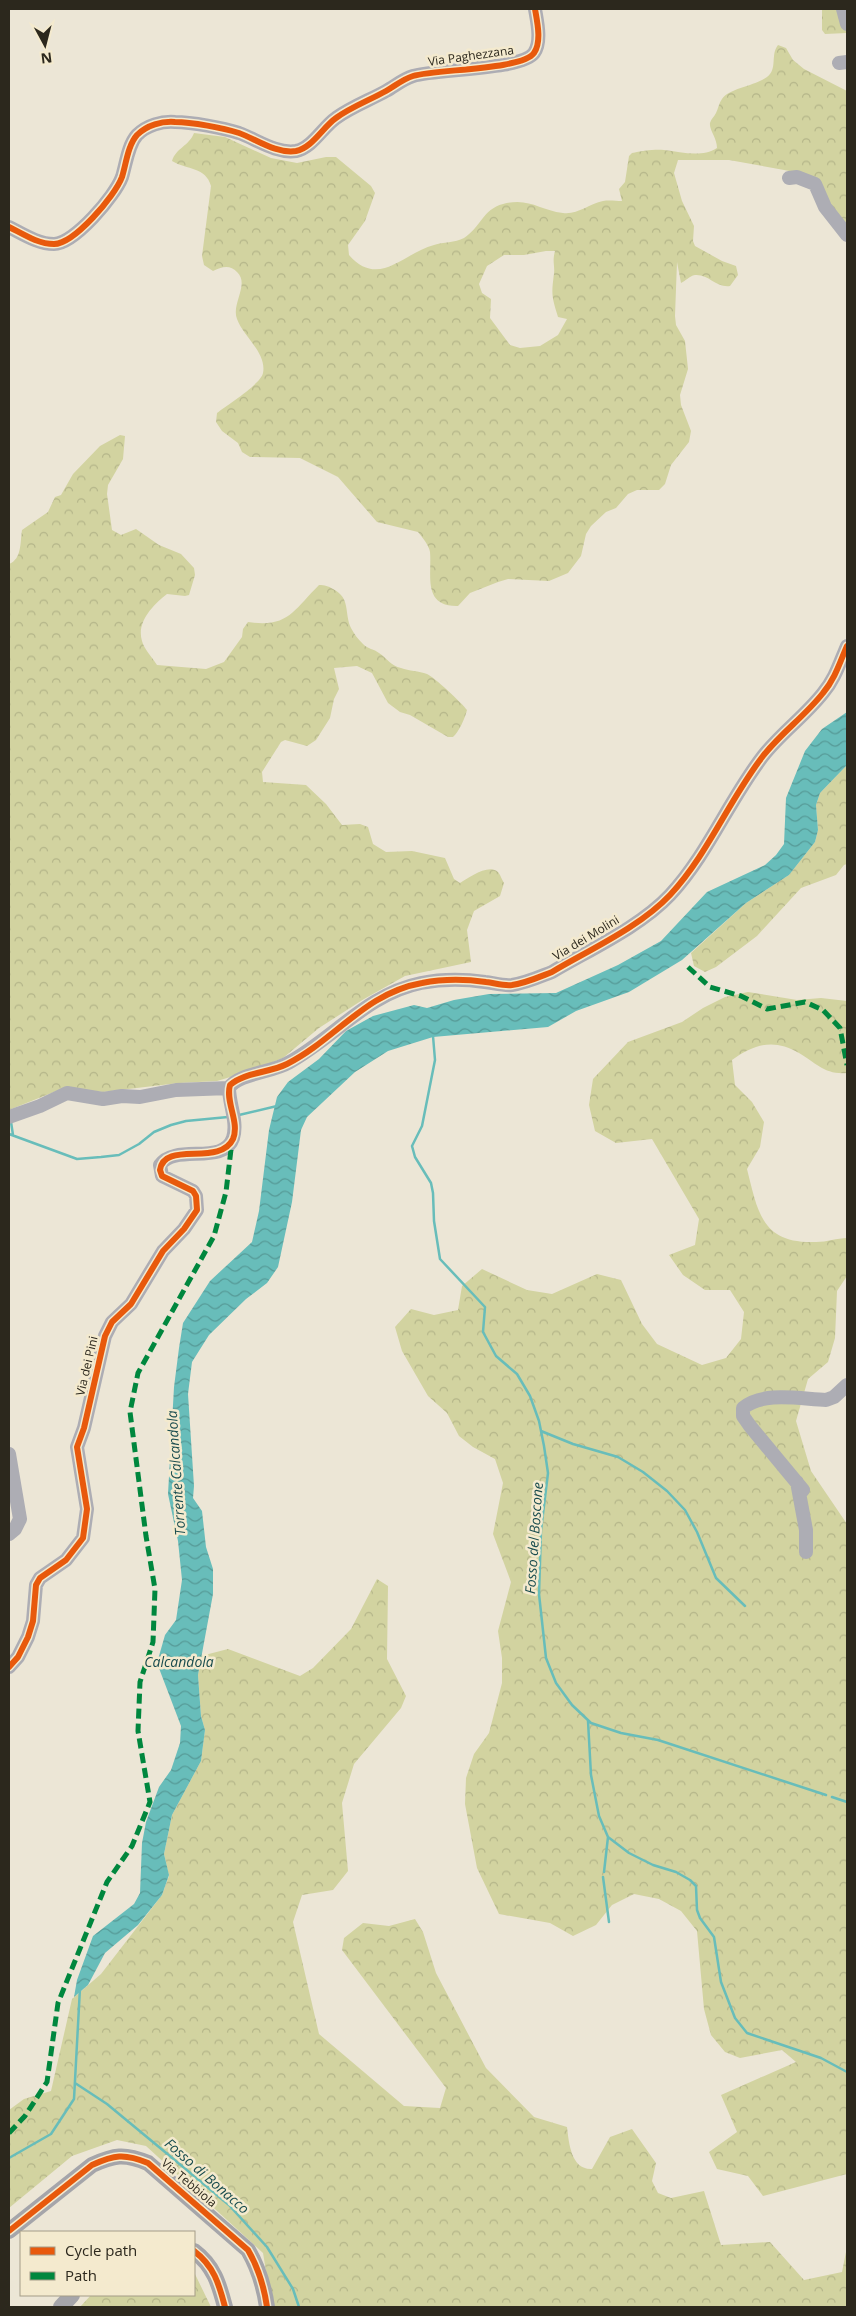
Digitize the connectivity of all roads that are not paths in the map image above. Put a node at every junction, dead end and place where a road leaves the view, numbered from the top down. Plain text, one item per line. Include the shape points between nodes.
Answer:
1 (535, 9) edge
2 (843, 9) edge
3 (847, 24) edge
4 (788, 178) dead end
5 (9, 227) edge
6 (847, 235) edge
7 (847, 646) edge
8 (229, 1090) junction
9 (9, 1117) edge
10 (847, 1385) edge
11 (9, 1454) edge
12 (9, 1534) edge
13 (806, 1552) dead end
14 (9, 1667) edge
15 (9, 2231) edge
16 (195, 2252) edge
17 (71, 2296) edge
18 (61, 2307) edge
19 (225, 2307) edge
20 (267, 2307) edge

1 - 5 street, Via Paghezzana via 537,44 534,54 525,60 413,76 342,115 304,148 295,151 275,148 240,133 193,123 156,124 144,128 136,136 114,192 66,242 55,245 38,242
2 - 3 street
4 - 6 street via 808,179 815,184 825,206
7 - 8 street, Via dei Molini via 832,682 758,763 698,861 669,896 643,917 537,978 512,985 444,981 421,983 390,992 286,1064 242,1078
8 - 9 street via 176,1090 140,1097 103,1099 67,1093
8 - 14 street, Via dei Pini via 234,1118 233,1139 226,1147 214,1153 173,1156 160,1165 162,1176 193,1191 197,1210 163,1251 131,1304 112,1322 105,1336 77,1447 87,1509 83,1538 66,1560 40,1578 36,1585 33,1622 28,1637
10 - 13 street via 834,1398 826,1400 764,1399 743,1408 743,1416 755,1433 800,1486
11 - 12 street via 20,1519
15 - 20 main road, Via Tebbiola via 92,2165 108,2158 132,2157 148,2163 248,2250 264,2287
16 - 19 main road via 204,2258 218,2280
17 - 18 main road

